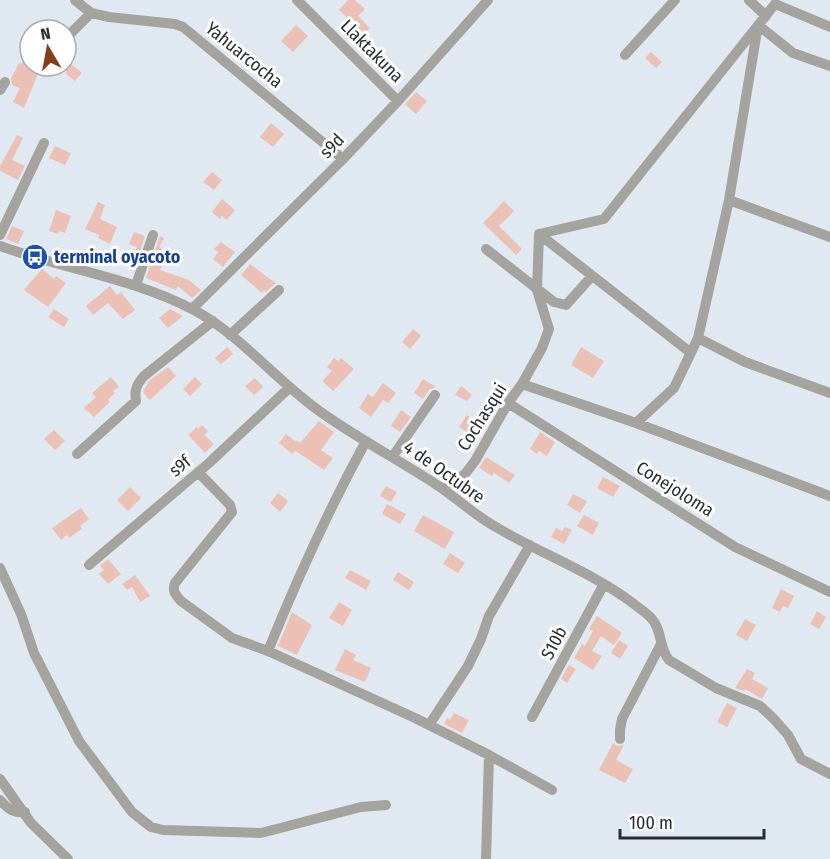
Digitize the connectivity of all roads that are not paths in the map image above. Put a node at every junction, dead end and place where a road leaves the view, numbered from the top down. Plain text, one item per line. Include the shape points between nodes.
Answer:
1 (75, 0) edge
2 (297, 0) edge
3 (488, 0) edge
4 (675, 0) edge
5 (749, 0) edge
6 (91, 13) junction
7 (766, 16) junction
8 (78, 26) edge
9 (758, 26) junction
10 (830, 27) edge
11 (625, 55) dead end
12 (830, 66) edge
13 (398, 101) junction
14 (44, 143) dead end
15 (343, 159) junction
16 (729, 200) junction
17 (539, 234) junction
18 (0, 235) edge
19 (153, 235) dead end
20 (830, 237) edge
21 (0, 246) edge
22 (486, 249) dead end
23 (592, 276) junction
24 (136, 285) junction
25 (279, 290) dead end
26 (537, 290) junction
27 (192, 309) junction
28 (213, 321) junction
29 (230, 335) junction
30 (698, 338) junction
31 (691, 353) junction
32 (522, 384) junction
33 (290, 388) junction
34 (830, 393) edge
35 (435, 394) dead end
36 (508, 403) junction
37 (636, 423) junction
38 (366, 441) junction
39 (78, 454) dead end
40 (393, 456) junction
41 (198, 472) junction
42 (442, 488) junction
43 (830, 496) edge
44 (530, 545) junction
45 (89, 565) dead end
46 (0, 568) edge
47 (604, 584) junction
48 (830, 592) edge
49 (661, 645) junction
50 (268, 651) junction
51 (532, 717) dead end
52 (429, 725) junction
53 (620, 739) dead end
54 (489, 755) junction
55 (830, 774) edge
56 (0, 780) edge
57 (552, 790) dead end
58 (0, 800) edge
59 (386, 805) dead end
60 (25, 812) junction
61 (68, 859) edge
62 (486, 859) edge

1 - 6 street, Yahuarcocha
2 - 13 street, Llaktakuna
3 - 13 street, s9d
4 - 11 street
5 - 7 street
6 - 8 street
6 - 15 street, Yahuarcocha via 183,27
7 - 9 street
7 - 10 street via 775,4
9 - 12 street via 793,53
9 - 16 street
9 - 17 street via 604,219
13 - 15 street, s9d
14 - 18 street
15 - 27 street, s9d
16 - 20 street
16 - 30 street
17 - 23 street
17 - 26 street
19 - 24 street
21 - 24 street, 4 de Octubre
22 - 26 street
23 - 26 street via 566,305
23 - 31 street
24 - 27 street, 4 de Octubre
25 - 29 street
26 - 32 street, Cochasqui via 549,329
27 - 28 street, 4 de Octubre
28 - 29 street, 4 de Octubre
28 - 39 street via 144,376 134,393 136,401
29 - 33 street, 4 de Octubre
30 - 31 street
30 - 34 street via 745,362
31 - 37 street via 674,388
32 - 36 street, Cochasqui
32 - 37 street
33 - 38 street, 4 de Octubre
33 - 41 street, s9f
35 - 40 street
36 - 42 street, Cochasqui via 465,474
36 - 48 street, Conejoloma via 735,547
37 - 43 street
38 - 40 street, 4 de Octubre
38 - 50 street via 302,568
40 - 42 street, 4 de Octubre
41 - 45 street, s9f
41 - 50 street via 230,505 232,512 175,583 174,593 232,638
42 - 44 street, 4 de Octubre via 467,509
44 - 47 street, 4 de Octubre
44 - 52 street via 489,616 468,666
46 - 59 street via 34,653 79,741 132,812 151,827 261,833 362,807
47 - 49 street, 4 de Octubre via 651,618
47 - 51 street, S10b
49 - 53 street via 622,719
49 - 55 street, 4 de Octubre via 669,660 716,688 760,706 788,735 801,759
50 - 52 street
52 - 54 street
54 - 57 street
54 - 62 street
56 - 60 street
58 - 60 street via 16,813
60 - 61 street

